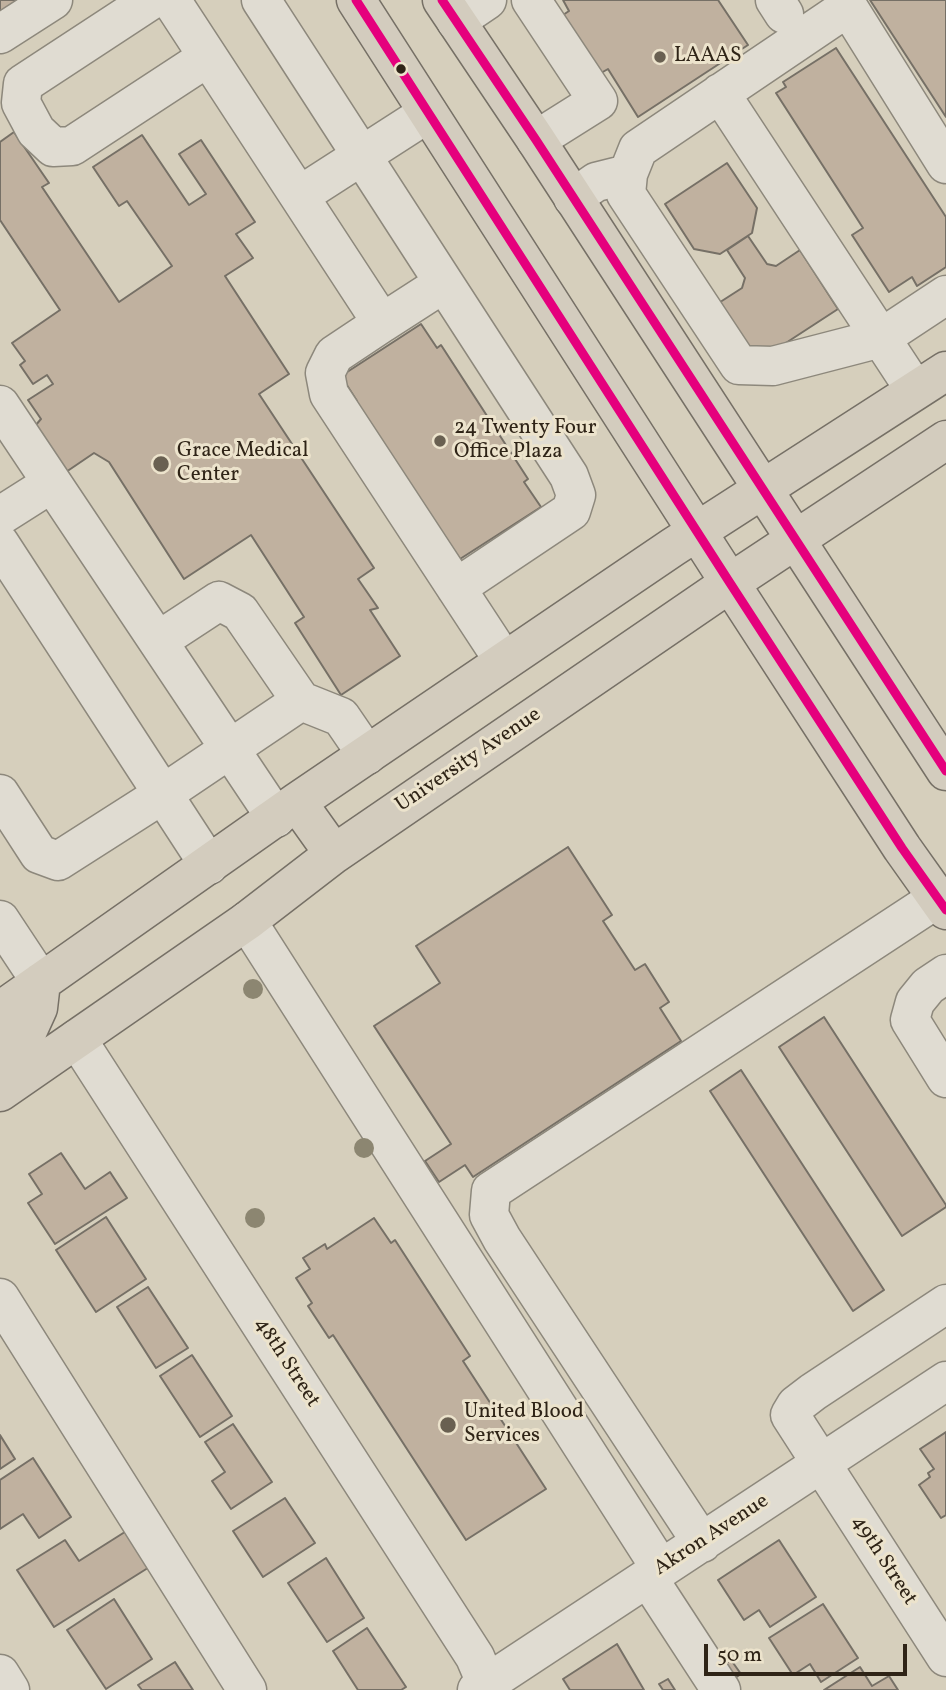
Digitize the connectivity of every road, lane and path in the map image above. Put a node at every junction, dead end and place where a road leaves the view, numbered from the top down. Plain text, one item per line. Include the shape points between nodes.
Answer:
1 (53, 0) edge
2 (151, 0) edge
3 (171, 0) edge
4 (261, 0) edge
5 (356, 0) edge
6 (531, 0) edge
7 (846, 3) edge
8 (462, 7) edge
9 (0, 34) edge
10 (208, 57) junction
11 (720, 93) junction
12 (10, 110) edge
13 (428, 113) junction
14 (536, 139) junction
15 (362, 155) junction
16 (946, 164) edge
17 (628, 174) junction
18 (299, 196) junction
19 (573, 198) junction
20 (668, 258) junction
21 (444, 283) junction
22 (629, 284) junction
23 (946, 295) edge
24 (382, 323) junction
25 (719, 334) junction
26 (881, 338) junction
27 (680, 361) junction
28 (931, 380) edge
29 (0, 405) edge
30 (946, 440) edge
31 (52, 483) junction
32 (763, 488) junction
33 (0, 516) edge
34 (698, 532) junction
35 (796, 541) junction
36 (0, 544) edge
37 (730, 583) junction
38 (456, 589) junction
39 (158, 641) junction
40 (504, 662) junction
41 (301, 701) junction
42 (231, 748) junction
43 (367, 755) junction
44 (946, 771) edge
45 (0, 794) edge
46 (163, 794) junction
47 (287, 810) junction
48 (334, 854) junction
49 (209, 865) junction
50 (942, 904) edge
51 (0, 920) edge
52 (247, 921) junction
53 (946, 974) edge
54 (41, 982) junction
55 (0, 1011) edge
56 (77, 1039) junction
57 (0, 1052) edge
58 (946, 1078) edge
59 (0, 1092) edge
60 (0, 1298) edge
61 (946, 1304) edge
62 (946, 1381) edge
63 (821, 1465) junction
64 (702, 1543) junction
65 (655, 1573) junction
66 (946, 1657) edge
67 (0, 1674) edge
68 (484, 1688) edge
69 (10, 1690) edge
70 (247, 1690) edge
71 (722, 1690) edge

1 - 9 street
2 - 12 street via 23,84
3 - 10 street
4 - 15 street
5 - 13 main road
6 - 14 street via 598,101
7 - 11 street
7 - 16 street
8 - 14 main road
10 - 12 street via 72,146 53,147
10 - 18 street
11 - 17 street via 638,149
11 - 26 street
13 - 15 street
13 - 34 main road
14 - 19 main road
15 - 18 street
15 - 21 street
17 - 19 street via 596,182
17 - 20 street via 626,194
18 - 24 street
19 - 22 main road
20 - 22 street
20 - 25 street
21 - 24 street
21 - 38 street via 569,476 576,495 571,511
22 - 27 main road
23 - 26 street
24 - 38 street via 334,355 325,373 329,394
25 - 26 street via 739,365 774,366
25 - 27 street
26 - 28 street
27 - 32 main road
28 - 32 main road
29 - 31 street
30 - 35 main road, University Avenue
31 - 33 street
31 - 39 street
32 - 34 main road
32 - 35 main road
34 - 37 main road
34 - 40 main road
35 - 37 main road, University Avenue
35 - 44 main road
36 - 46 street
37 - 48 main road, University Avenue
37 - 50 main road
38 - 40 street
39 - 41 street via 219,601 240,612
39 - 42 street
40 - 43 main road
41 - 42 street
41 - 43 street via 341,717
42 - 46 street
42 - 47 street
43 - 47 main road
45 - 46 street via 39,854 58,860
46 - 49 street
47 - 48 main road
47 - 49 main road
48 - 52 main road, University Avenue
49 - 54 main road
50 - 64 street via 491,1191 489,1215 502,1239
51 - 54 street
52 - 56 main road, University Avenue
52 - 65 street
53 - 58 street via 915,1002 910,1020
54 - 55 main road
54 - 57 main road via 38,1008 28,1030
56 - 59 main road, University Avenue
56 - 68 street, 48th Street via 475,1657
60 - 70 street
61 - 63 street, 49th Street via 796,1405 790,1415
62 - 63 street, Akron Avenue
63 - 64 street, Akron Avenue
63 - 66 street, 49th Street
64 - 65 street, Akron Avenue
65 - 68 street, Akron Avenue
65 - 71 street
67 - 69 street

